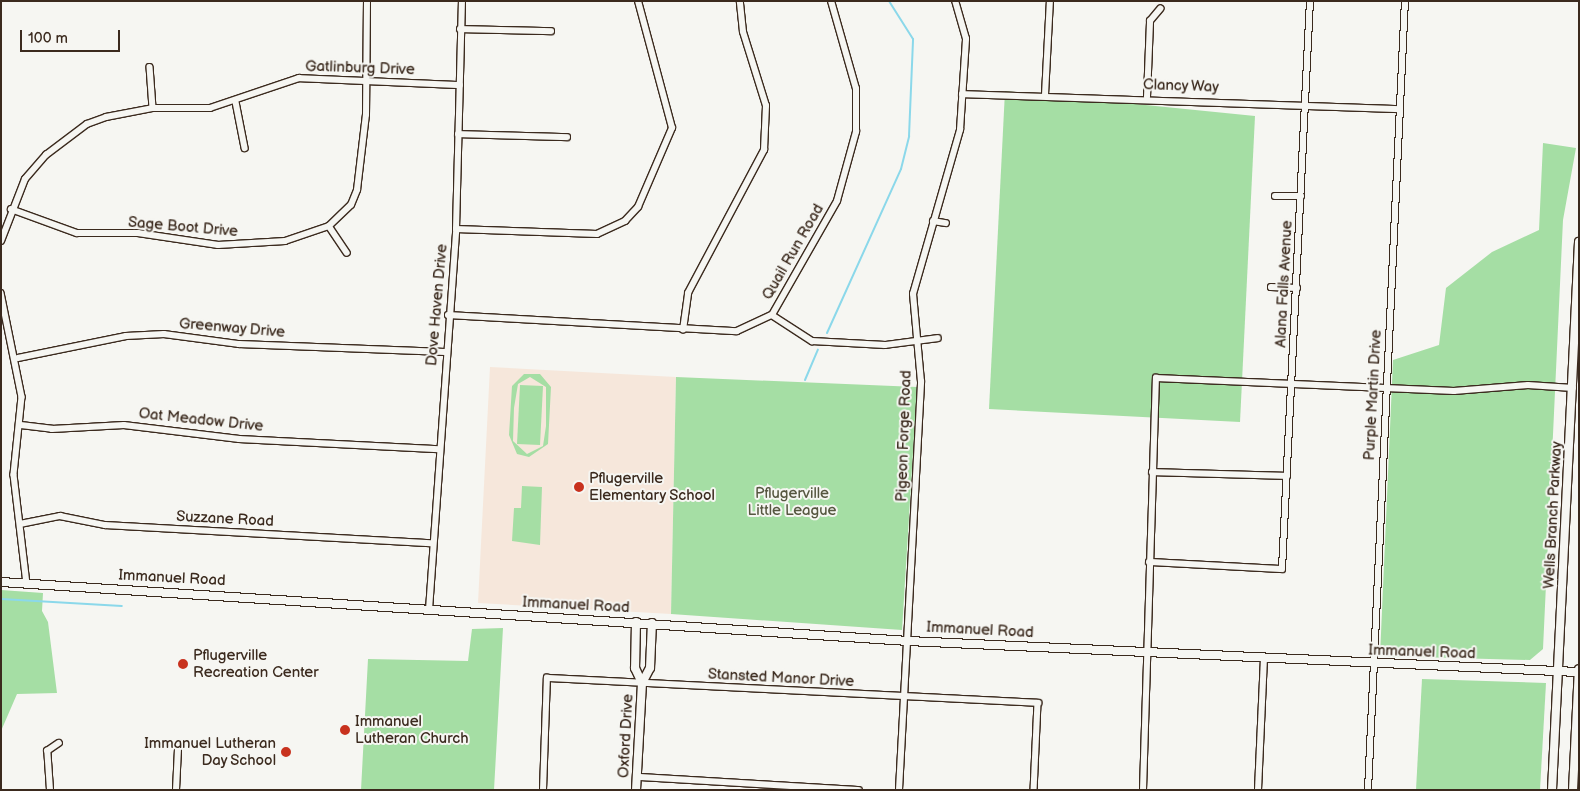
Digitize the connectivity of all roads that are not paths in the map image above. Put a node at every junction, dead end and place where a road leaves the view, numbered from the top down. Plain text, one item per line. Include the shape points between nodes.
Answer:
1 (367, 1) edge
2 (462, 1) edge
3 (638, 1) edge
4 (740, 1) edge
5 (831, 1) edge
6 (955, 1) edge
7 (1050, 1) edge
8 (1310, 1) edge
9 (1405, 1) edge
10 (1160, 9) dead end
11 (460, 29) junction
12 (551, 31) dead end
13 (150, 67) dead end
14 (364, 79) junction
15 (460, 84) junction
16 (962, 94) junction
17 (1045, 95) junction
18 (1146, 97) junction
19 (236, 102) junction
20 (1306, 104) junction
21 (153, 108) junction
22 (1399, 109) junction
23 (458, 134) junction
24 (567, 137) dead end
25 (245, 148) dead end
26 (1275, 196) dead end
27 (1301, 196) junction
28 (11, 209) junction
29 (933, 221) junction
30 (946, 223) dead end
31 (330, 226) junction
32 (456, 229) junction
33 (1, 241) edge
34 (1579, 242) edge
35 (347, 253) dead end
36 (1271, 287) dead end
37 (1296, 288) junction
38 (1, 293) edge
39 (448, 314) junction
40 (772, 315) junction
41 (683, 330) junction
42 (938, 338) dead end
43 (917, 342) junction
44 (445, 352) junction
45 (18, 358) junction
46 (1292, 382) junction
47 (1572, 388) junction
48 (1385, 389) junction
49 (21, 425) junction
50 (439, 449) junction
51 (1152, 472) junction
52 (1287, 476) junction
53 (20, 524) junction
54 (431, 543) junction
55 (1149, 562) junction
56 (1, 582) edge
57 (26, 584) junction
58 (429, 610) junction
59 (636, 622) junction
60 (652, 623) junction
61 (908, 641) junction
62 (1150, 653) junction
63 (1264, 658) junction
64 (1373, 664) junction
65 (1558, 671) junction
66 (1579, 671) edge
67 (642, 683) junction
68 (905, 698) junction
69 (59, 743) dead end
70 (178, 749) dead end
71 (639, 777) junction
72 (719, 782) junction
73 (816, 789) edge
74 (50, 790) edge
75 (176, 790) edge
76 (543, 790) edge
77 (636, 790) edge
78 (718, 790) edge
79 (859, 790) edge
80 (899, 790) edge
81 (1034, 790) edge
82 (1143, 790) edge
83 (1258, 790) edge
84 (1368, 790) edge
85 (1552, 790) edge
86 (1573, 790) edge

1 - 14 street, Sage Boot Drive
2 - 11 street, Dove Haven Drive
3 - 32 street via 672,128 638,207 625,221 597,234
4 - 41 street via 743,32 766,106 764,150 688,293
5 - 40 street, Quail Run Road via 856,89 856,132 837,201
6 - 16 street, Pigeon Forge Road via 966,38
7 - 17 street
8 - 20 street, Alana Falls Avenue
9 - 22 street, Purple Martin Drive
10 - 18 street via 1150,21
11 - 12 street
11 - 15 street, Dove Haven Drive
13 - 21 street
14 - 15 street, Gatlinburg Drive
14 - 19 street, Gatlinburg Drive via 299,78
14 - 31 street, Sage Boot Drive via 366,115 357,190 351,205
15 - 23 street, Dove Haven Drive
16 - 17 street, Clancy Way
16 - 29 street, Pigeon Forge Road via 960,130
17 - 18 street, Clancy Way
18 - 20 street, Clancy Way
19 - 21 street, Gatlinburg Drive via 210,108
19 - 25 street
20 - 22 street, Clancy Way
20 - 27 street, Alana Falls Avenue
21 - 28 street, Gatlinburg Drive via 106,117 66,138 25,179
22 - 48 street, Purple Martin Drive
23 - 24 street
23 - 32 street, Dove Haven Drive
26 - 27 street
27 - 37 street, Alana Falls Avenue
28 - 31 street, Sage Boot Drive via 77,233 138,233 218,245 285,241
28 - 33 street, Gatlinburg Drive
29 - 30 street
29 - 43 street, Pigeon Forge Road via 913,294
31 - 35 street
32 - 39 street, Dove Haven Drive
34 - 47 street, Wells Branch Parkway
36 - 37 street
37 - 46 street, Alana Falls Avenue
38 - 45 street
39 - 41 street, Quail Run Road
39 - 44 street, Dove Haven Drive
40 - 41 street, Quail Run Road via 737,331
40 - 43 street via 812,341
42 - 43 street
43 - 61 street, Pigeon Forge Road via 921,382
44 - 45 street, Greenway Drive via 239,344 164,334 126,336
44 - 50 street, Dove Haven Drive
45 - 49 street
46 - 48 street
46 - 51 street via 1156,378
46 - 52 street, Alana Falls Avenue
47 - 48 street
47 - 65 street, Wells Branch Parkway
48 - 64 street, Purple Martin Drive
49 - 50 street, Oat Meadow Drive via 52,429 124,425 239,439
49 - 53 street via 14,475
50 - 54 street, Dove Haven Drive
51 - 52 street
51 - 55 street
52 - 55 street, Alana Falls Avenue via 1282,569
53 - 54 street, Suzzane Road via 60,516 105,525
53 - 57 street
54 - 58 street, Dove Haven Drive
55 - 62 street
56 - 57 street, Immanuel Road
57 - 58 street, Immanuel Road
58 - 59 street, Immanuel Road
59 - 60 street, Immanuel Road
59 - 67 street via 635,668
60 - 61 street, Immanuel Road
60 - 67 street via 650,668
61 - 62 street, Immanuel Road
61 - 68 street, Pigeon Forge Road
62 - 63 street, Immanuel Road
62 - 82 street
63 - 64 street, Immanuel Road
63 - 83 street
64 - 65 street, Immanuel Road
64 - 84 street, Purple Martin Drive
65 - 66 street, Immanuel Road
65 - 85 street, Wells Branch Parkway
66 - 86 street
67 - 68 street, Stansted Manor Drive
67 - 71 street, Oxford Drive
67 - 76 street, Stansted Manor Drive via 547,678
68 - 80 street, Pigeon Forge Road
68 - 81 street, Stansted Manor Drive via 1038,702
69 - 74 street via 47,751
70 - 75 street
71 - 72 street
71 - 77 street, Oxford Drive
72 - 73 street
72 - 78 street
73 - 79 street

